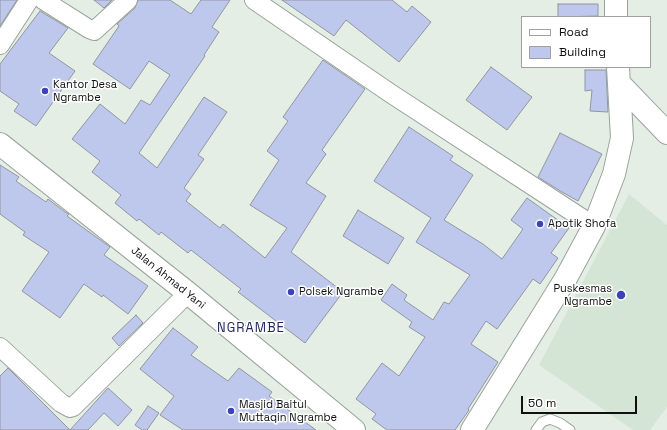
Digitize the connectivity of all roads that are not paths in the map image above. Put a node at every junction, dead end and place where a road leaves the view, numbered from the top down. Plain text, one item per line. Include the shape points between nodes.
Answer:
1 (29, 0) edge
2 (43, 0) edge
3 (128, 0) edge
4 (254, 0) edge
5 (616, 0) edge
6 (616, 16) edge
7 (0, 45) edge
8 (619, 75) edge
9 (667, 133) edge
10 (0, 144) edge
11 (594, 226) junction
12 (566, 278) junction
13 (188, 293) junction
14 (0, 347) edge
15 (354, 430) edge
16 (463, 430) edge
17 (472, 430) edge
18 (536, 430) edge
19 (570, 430) edge

1 - 7 street
2 - 3 street via 94,31
4 - 11 street via 390,93
5 - 6 main road
8 - 9 main road
8 - 11 main road via 622,138 614,174
10 - 13 main road, Jalan Ahmad Yani
11 - 12 main road
12 - 16 main road via 546,297
12 - 17 main road
13 - 14 street via 70,408 61,403
13 - 15 main road, Jalan Ahmad Yani
18 - 19 lane via 542,422 550,419

